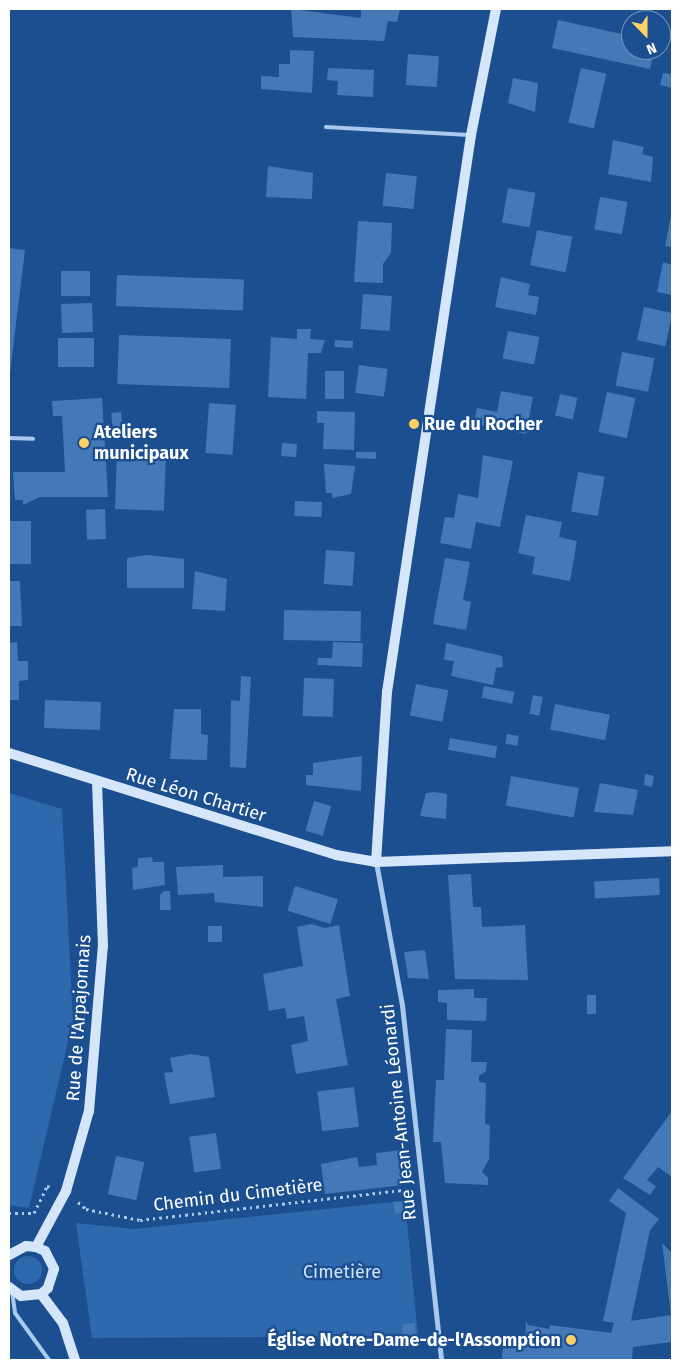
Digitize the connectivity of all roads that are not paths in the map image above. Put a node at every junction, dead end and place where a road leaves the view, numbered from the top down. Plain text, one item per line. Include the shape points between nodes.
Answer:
1 (496, 9) edge
2 (326, 128) dead end
3 (471, 135) junction
4 (9, 438) edge
5 (34, 439) dead end
6 (9, 753) edge
7 (97, 781) junction
8 (672, 851) edge
9 (376, 862) junction
10 (36, 1247) junction
11 (9, 1255) edge
12 (11, 1289) edge
13 (41, 1294) junction
14 (49, 1360) edge
15 (75, 1360) edge
16 (441, 1360) edge

1 - 3 main road
2 - 3 lane
3 - 9 main road via 386,692
4 - 5 lane
6 - 7 main road, Rue Léon Chartier
7 - 9 main road, Rue Léon Chartier via 336,855
7 - 10 main road, Rue de l'Arpajonnais via 103,946 89,1111 66,1191
8 - 9 main road, Rue Léon Chartier
9 - 16 street, Rue Jean-Antoine Léonardi via 402,1005
10 - 11 main road via 26,1246
10 - 13 main road via 45,1252 54,1269 48,1288
12 - 13 main road via 31,1297
12 - 14 lane via 15,1313
13 - 15 main road via 62,1323

